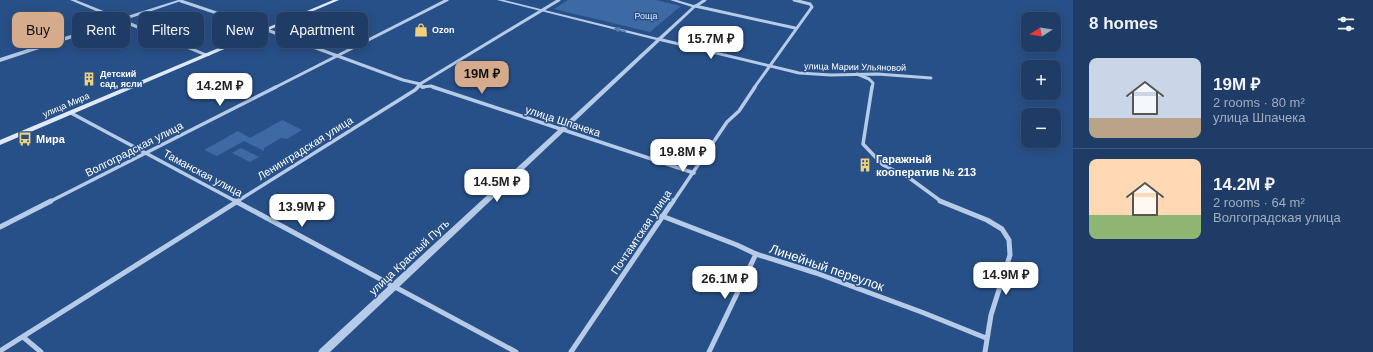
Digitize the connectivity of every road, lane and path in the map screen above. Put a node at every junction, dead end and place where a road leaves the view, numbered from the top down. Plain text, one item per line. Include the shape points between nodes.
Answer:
1 (72, 0) edge
2 (181, 0) edge
3 (337, 0) edge
4 (446, 0) edge
5 (499, 0) edge
6 (559, 0) edge
7 (672, 0) edge
8 (705, 0) edge
9 (794, 0) edge
10 (695, 6) junction
11 (542, 10) junction
12 (101, 12) edge
13 (215, 12) edge
14 (130, 17) edge
15 (130, 24) edge
16 (795, 28) junction
17 (268, 30) edge
18 (268, 30) edge
19 (72, 36) edge
20 (658, 39) junction
21 (224, 48) edge
22 (207, 55) junction
23 (338, 56) junction
24 (0, 60) edge
25 (768, 66) junction
26 (857, 74) junction
27 (931, 78) dead end
28 (428, 81) junction
29 (420, 84) junction
30 (431, 86) junction
31 (71, 113) junction
32 (561, 130) junction
33 (0, 143) edge
34 (148, 153) junction
35 (694, 173) junction
36 (237, 202) junction
37 (662, 216) junction
38 (0, 227) edge
39 (756, 254) junction
40 (392, 287) junction
41 (23, 337) junction
42 (986, 338) junction
43 (0, 351) edge
44 (41, 352) edge
45 (323, 352) edge
46 (516, 352) edge
47 (571, 352) edge
48 (709, 352) edge
49 (985, 352) edge

1 - 12 street
2 - 13 street, улица Шпачека
2 - 14 street
3 - 17 main road, улица Мира
4 - 23 street, Волгоградская улица
5 - 11 street, улица Марии Ульяновой
6 - 11 street, Ленинградская улица
7 - 10 street
8 - 10 street, улица Красный Путь
9 - 16 street, Почтамтская улица via 812,6
10 - 16 street
10 - 20 street, улица Красный Путь
20 -> 11 street, улица Марии Ульяновой
11 - 28 street, Ленинградская улица
15 - 22 street
16 - 25 street, Почтамтская улица
18 - 23 street, улица Шпачека
19 - 24 street
20 - 25 street, улица Марии Ульяновой
20 - 32 street, улица Красный Путь
21 - 22 main road, улица Мира
22 - 31 main road, улица Мира
23 - 29 street, улица Шпачека
23 - 34 street, Волгоградская улица
25 - 26 street, улица Марии Ульяновой via 809,75
25 - 35 street, Почтамтская улица
26 - 27 street, улица Марии Ульяновой
26 - 42 street via 872,83 863,144 870,153 883,165 908,177 939,201 987,220 1002,229 1009,240 1010,255
28 - 29 street, Ленинградская улица
28 - 30 street
29 - 30 street, улица Шпачека via 422,87
29 - 36 street, Ленинградская улица via 415,90
30 - 32 street, улица Шпачека
31 - 33 main road, улица Мира
31 - 34 street, Таманская улица
32 - 35 street, улица Шпачека
32 - 40 street, улица Красный Путь
34 - 36 street, Таманская улица
34 - 38 street, Волгоградская улица
35 - 37 street, Почтамтская улица
36 - 40 street, Таманская улица
36 - 41 street, Ленинградская улица
37 - 39 street, Линейный переулок
37 - 47 street, Почтамтская улица
39 - 42 street, Линейный переулок via 816,273
39 - 48 street
40 - 45 street, улица Красный Путь
40 - 46 street, Таманская улица
41 - 43 street, Ленинградская улица
41 - 44 street
42 - 49 street

